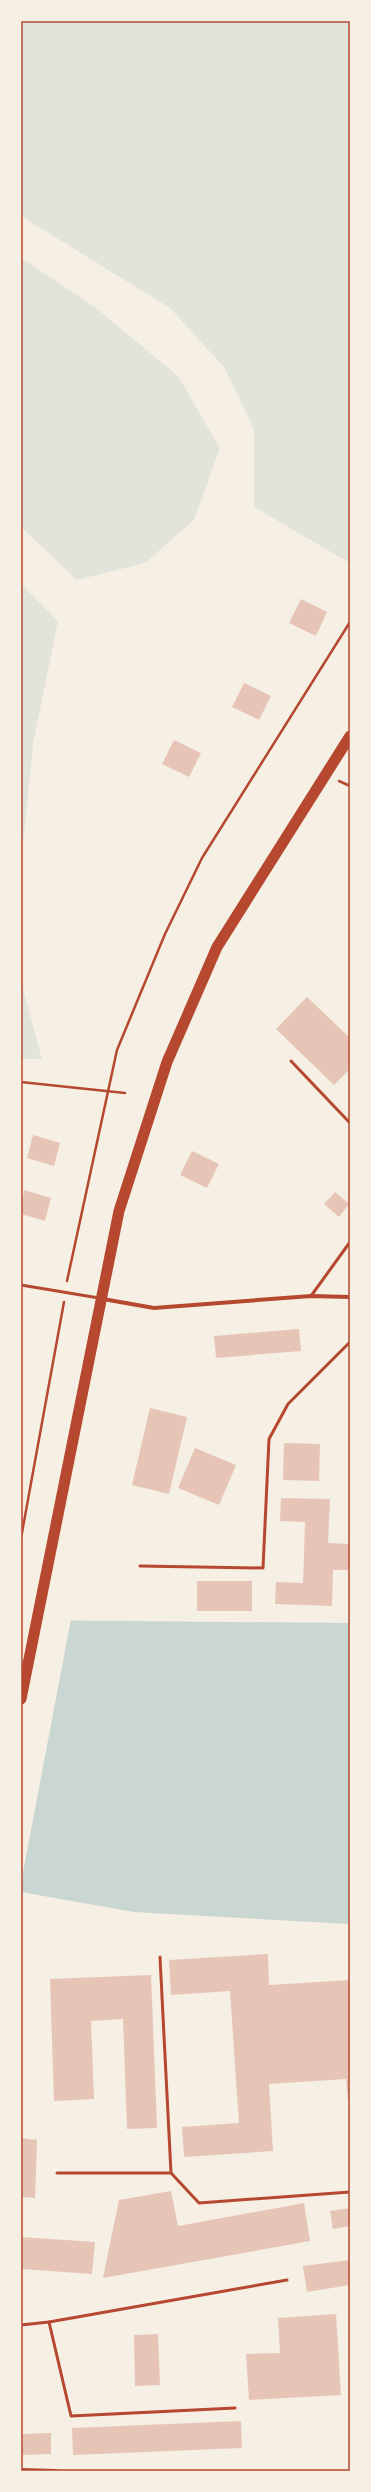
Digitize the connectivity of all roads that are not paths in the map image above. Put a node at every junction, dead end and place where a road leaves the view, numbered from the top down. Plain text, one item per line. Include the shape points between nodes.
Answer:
1 (350, 736) edge
2 (291, 1061) dead end
3 (350, 1123) edge
4 (350, 1242) edge
5 (21, 1285) edge
6 (310, 1296) junction
7 (350, 1297) edge
8 (103, 1299) junction
9 (350, 1342) edge
10 (140, 1566) dead end
11 (21, 1699) edge
12 (160, 1957) dead end
13 (57, 2173) dead end
14 (171, 2173) junction
15 (350, 2192) edge
16 (287, 2280) dead end
17 (49, 2322) junction
18 (21, 2325) edge
19 (235, 2408) dead end
20 (21, 2470) edge
21 (56, 2471) edge

1 - 8 highway via 217,946 165,1069 119,1211
2 - 3 lane
4 - 6 lane
5 - 8 lane
6 - 7 street
6 - 8 street via 154,1308
8 - 11 highway
9 - 10 lane via 288,1404 269,1439 264,1568
12 - 14 lane
13 - 14 lane
14 - 15 lane via 199,2203
16 - 17 lane
17 - 18 lane
17 - 19 lane via 71,2416
20 - 21 street

